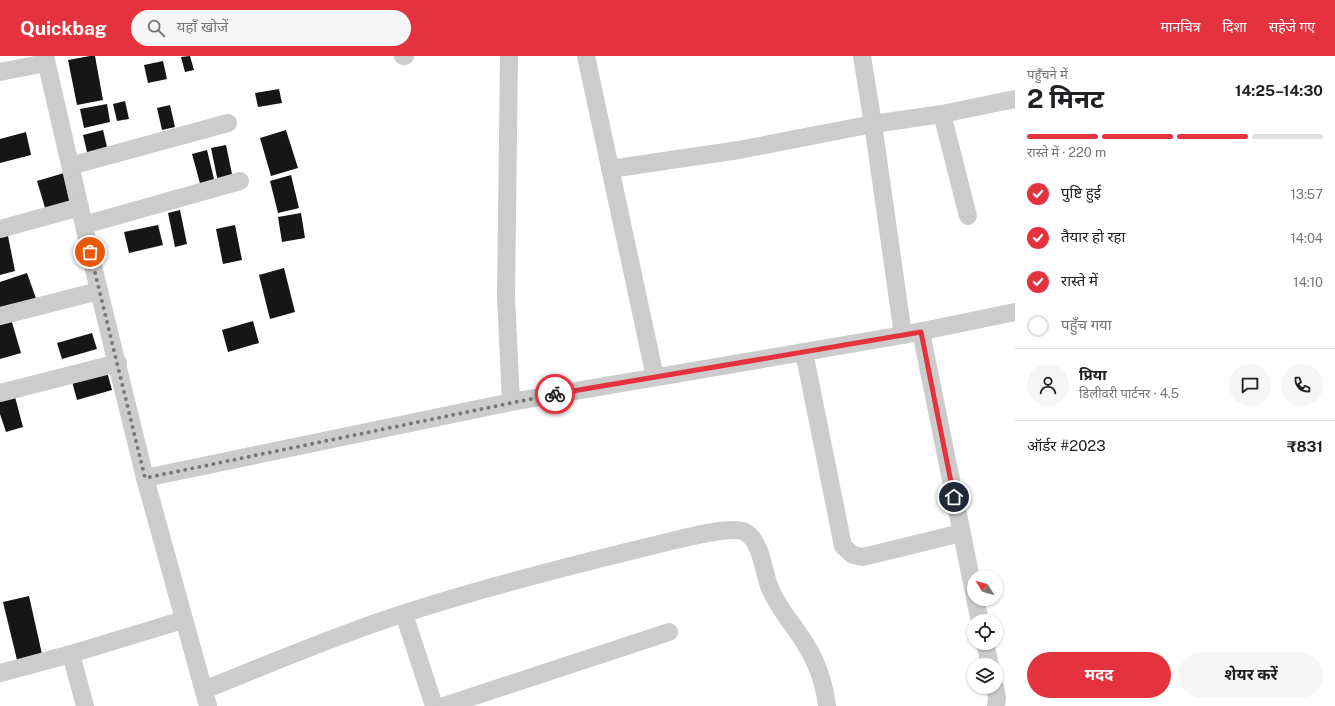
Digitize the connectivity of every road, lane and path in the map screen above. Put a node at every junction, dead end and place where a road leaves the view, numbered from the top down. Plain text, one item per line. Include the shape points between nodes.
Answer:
1 (509, 56) edge
2 (586, 56) edge
3 (862, 56) edge
4 (45, 59) edge
5 (0, 72) edge
6 (1015, 98) edge
7 (942, 114) junction
8 (228, 123) dead end
9 (873, 124) junction
10 (70, 166) junction
11 (610, 169) junction
12 (240, 181) dead end
13 (80, 207) junction
14 (968, 216) dead end
15 (84, 225) junction
16 (0, 230) edge
17 (99, 291) junction
18 (1015, 312) edge
19 (0, 316) edge
20 (921, 332) junction
21 (903, 336) junction
22 (804, 352) junction
23 (118, 363) junction
24 (655, 377) junction
25 (0, 393) edge
26 (511, 402) junction
27 (145, 478) junction
28 (961, 533) junction
29 (969, 570) edge
30 (404, 614) junction
31 (183, 620) junction
32 (669, 632) dead end
33 (71, 654) junction
34 (0, 673) edge
35 (996, 694) edge
36 (206, 698) edge
37 (85, 706) edge
38 (434, 706) edge
39 (444, 706) edge
40 (827, 706) edge
41 (996, 706) edge

1 - 26 street via 506,297
2 - 11 street
3 - 9 street
4 - 5 street
4 - 10 street
6 - 7 street
7 - 9 street
7 - 14 street
8 - 10 street
9 - 11 street via 739,150
9 - 21 street
10 - 13 street
11 - 24 street
12 - 15 street
13 - 15 street
13 - 16 street
15 - 17 street
17 - 19 street
17 - 23 street
18 - 20 street
20 - 21 street
20 - 28 street
21 - 22 street
22 - 24 street
22 - 28 street via 843,546 848,552 863,557
23 - 25 street
23 - 27 street
24 - 26 street
26 - 27 street
27 - 31 street
28 - 29 street
30 - 36 street via 348,633
30 - 38 street
30 - 40 street via 547,571 670,542 736,530 744,532 755,542 770,586 782,610 807,646 822,683
31 - 33 street
31 - 36 street
32 - 39 street
33 - 34 street
33 - 37 street
35 - 41 street

